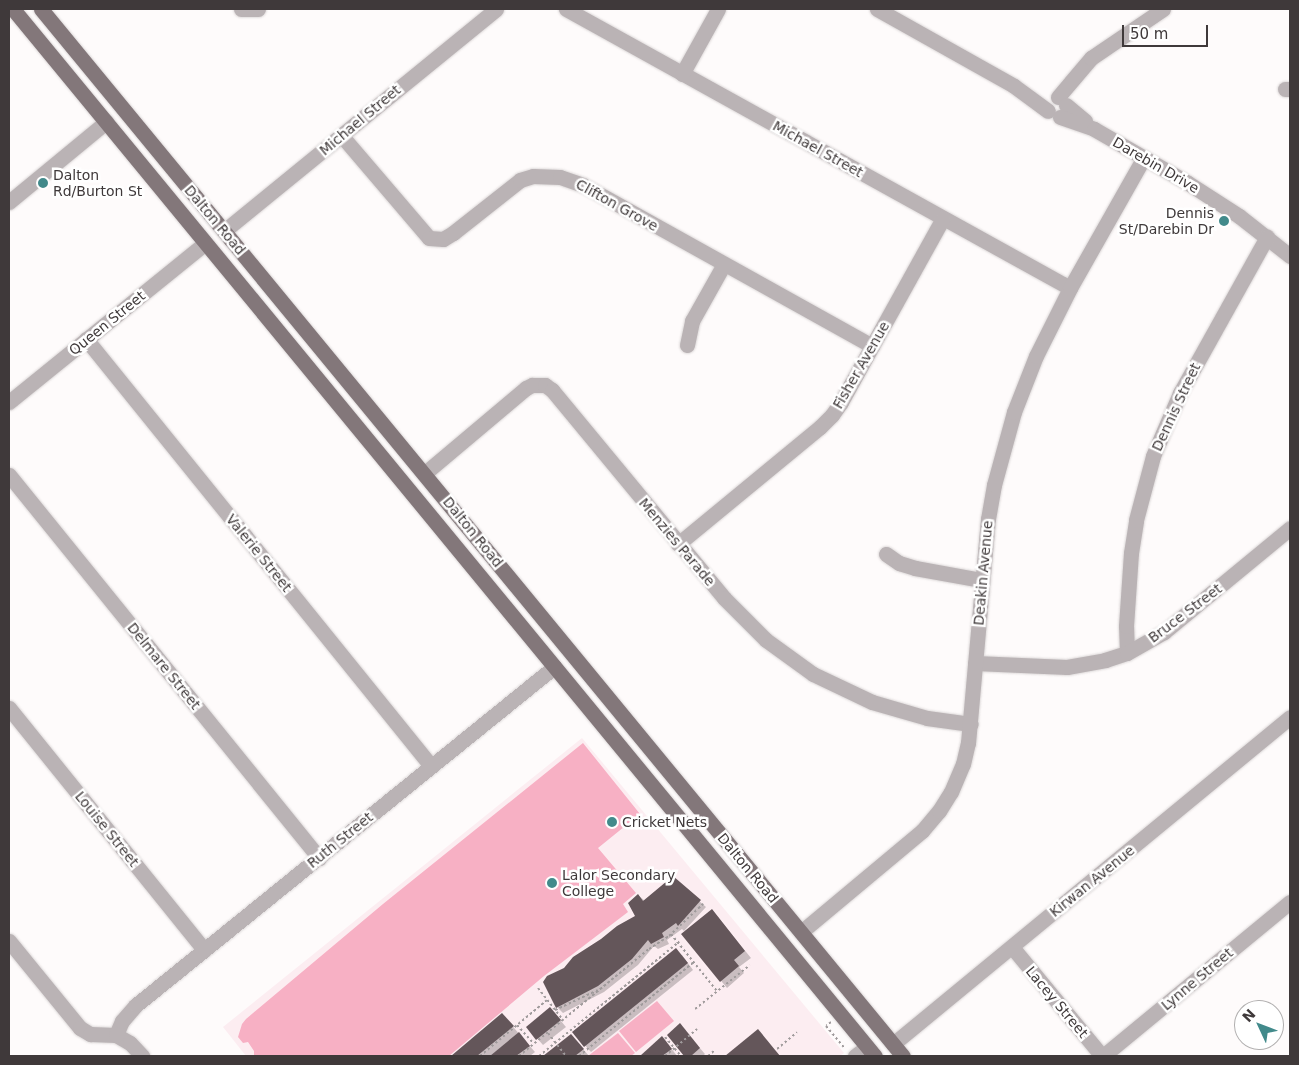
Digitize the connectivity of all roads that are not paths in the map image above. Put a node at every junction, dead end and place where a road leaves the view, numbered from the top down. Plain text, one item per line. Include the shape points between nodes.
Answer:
1 (13, 9) edge
2 (41, 9) edge
3 (241, 9) edge
4 (258, 9) edge
5 (496, 9) edge
6 (566, 9) edge
7 (718, 9) edge
8 (877, 9) edge
9 (1163, 9) edge
10 (682, 74) junction
11 (1058, 105) junction
12 (123, 108) junction
13 (106, 122) junction
14 (341, 135) junction
15 (1144, 157) junction
16 (9, 202) edge
17 (943, 218) junction
18 (224, 231) junction
19 (1267, 237) junction
20 (205, 243) junction
21 (1290, 256) edge
22 (724, 264) junction
23 (1070, 288) junction
24 (86, 340) junction
25 (687, 345) dead end
26 (872, 346) junction
27 (9, 402) edge
28 (425, 473) junction
29 (9, 476) edge
30 (1290, 528) edge
31 (678, 544) junction
32 (886, 554) dead end
33 (982, 580) junction
34 (571, 653) junction
35 (1127, 653) junction
36 (975, 663) junction
37 (554, 667) junction
38 (9, 708) edge
39 (1290, 717) edge
40 (971, 724) junction
41 (431, 766) junction
42 (318, 858) junction
43 (1290, 902) edge
44 (801, 932) junction
45 (9, 941) edge
46 (784, 946) junction
47 (1012, 947) junction
48 (204, 950) junction
49 (116, 1035) junction
50 (893, 1044) junction
51 (865, 1053) edge
52 (142, 1056) edge
53 (903, 1056) edge
54 (1103, 1056) edge

1 - 13 main road, Dalton Road
2 - 12 main road, Dalton Road
3 - 4 street
5 - 14 street, Michael Street
6 - 10 street, Michael Street
7 - 10 street
8 - 11 street, Darebin Drive via 1014,86
9 - 11 street via 1091,58
10 - 17 street, Michael Street
11 - 15 street, Darebin Drive
12 - 13 main road
12 - 18 main road, Dalton Road
13 - 16 street
13 - 20 main road, Dalton Road
14 - 18 street, Michael Street
14 - 22 street, Clifton Grove via 429,238 443,239 453,233 520,180 553,176 572,179
15 - 19 street, Darebin Drive
15 - 23 street, Deakin Avenue
17 - 23 street, Michael Street
17 - 26 street, Fisher Avenue
18 - 28 main road, Dalton Road
19 - 21 street, Darebin Drive
19 - 35 street, Dennis Street via 1180,393 1153,456 1131,553
20 - 24 street, Queen Street
20 - 37 main road, Dalton Road
22 - 25 street via 692,321
22 - 26 street, Clifton Grove
23 - 33 street, Deakin Avenue via 1036,356 1014,412 994,485
24 - 27 street, Queen Street
24 - 41 street, Valerie Street
26 - 31 street, Fisher Avenue via 841,402 820,427
28 - 31 street, Menzies Parade via 526,388 532,384 545,385
28 - 34 main road, Dalton Road
29 - 42 street, Delmare Street
30 - 35 street, Bruce Street via 1164,632
31 - 40 street, Menzies Parade via 742,618 766,640 814,674 841,689 896,710
32 - 33 street via 915,568
33 - 36 street, Deakin Avenue
34 - 37 main road, Ruth Street
34 - 44 main road, Dalton Road
35 - 36 street, Bruce Street via 1067,667
36 - 40 street, Deakin Avenue
37 - 41 street, Ruth Street
37 - 46 main road, Dalton Road
38 - 48 street, Louise Street
39 - 47 street, Kirwan Avenue
40 - 44 street, Deakin Avenue via 963,764 939,811 907,845
41 - 42 street, Ruth Street
42 - 48 street, Ruth Street
43 - 54 street, Lynne Street
44 - 46 main road, Deakin Avenue
44 - 50 main road, Dalton Road
45 - 49 street via 80,1028 90,1034
46 - 51 main road, Dalton Road
47 - 50 street, Kirwan Avenue
47 - 54 street, Lacey Street
48 - 49 street, Ruth Street via 136,1005 122,1021
49 - 52 street via 130,1043
50 - 53 main road, Dalton Road

